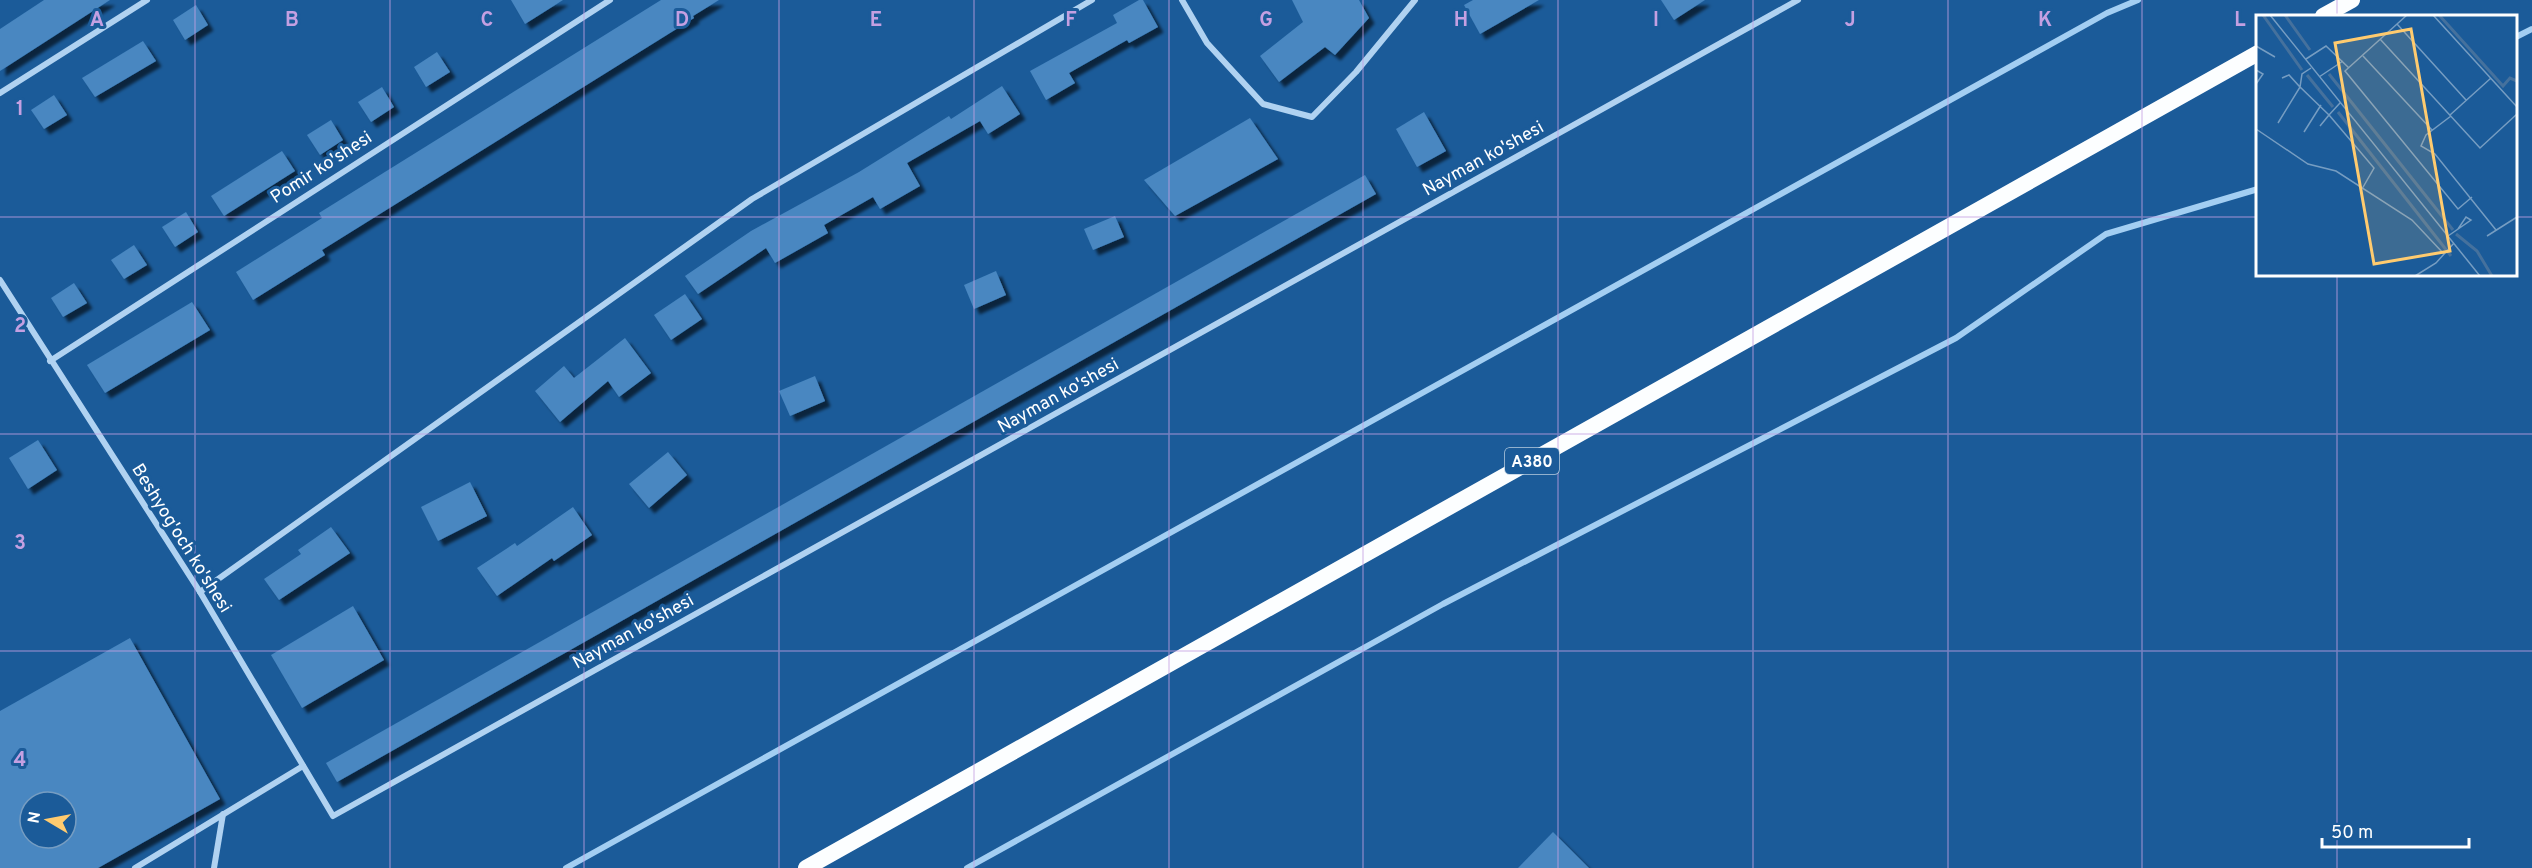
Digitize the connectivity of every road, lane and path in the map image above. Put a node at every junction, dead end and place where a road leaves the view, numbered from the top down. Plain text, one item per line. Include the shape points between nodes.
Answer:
1 (147, 0) edge
2 (610, 0) edge
3 (1092, 0) edge
4 (1182, 0) edge
5 (1415, 0) edge
6 (1798, 0) edge
7 (2352, 0) edge
8 (2325, 15) edge
9 (2256, 54) edge
10 (0, 93) edge
11 (0, 280) edge
12 (50, 361) junction
13 (200, 592) junction
14 (303, 766) junction
15 (223, 814) junction
16 (333, 816) joint
17 (135, 868) edge
18 (214, 868) edge
19 (806, 868) edge

1 - 10 street
2 - 12 street, Pomir ko'shesi
3 - 13 street via 752,199
4 - 5 street via 1207,43 1263,104 1312,117 1356,72
6 - 16 street, Nayman ko'shesi
7 - 8 highway
9 - 19 highway, A380
11 - 12 street, Beshyog'och ko'shesi
12 - 13 street, Beshyog'och ko'shesi
13 - 14 street, Beshyog'och ko'shesi
14 - 15 street
14 - 16 street, Beshyog'och ko'shesi
15 - 17 street
15 - 18 street

